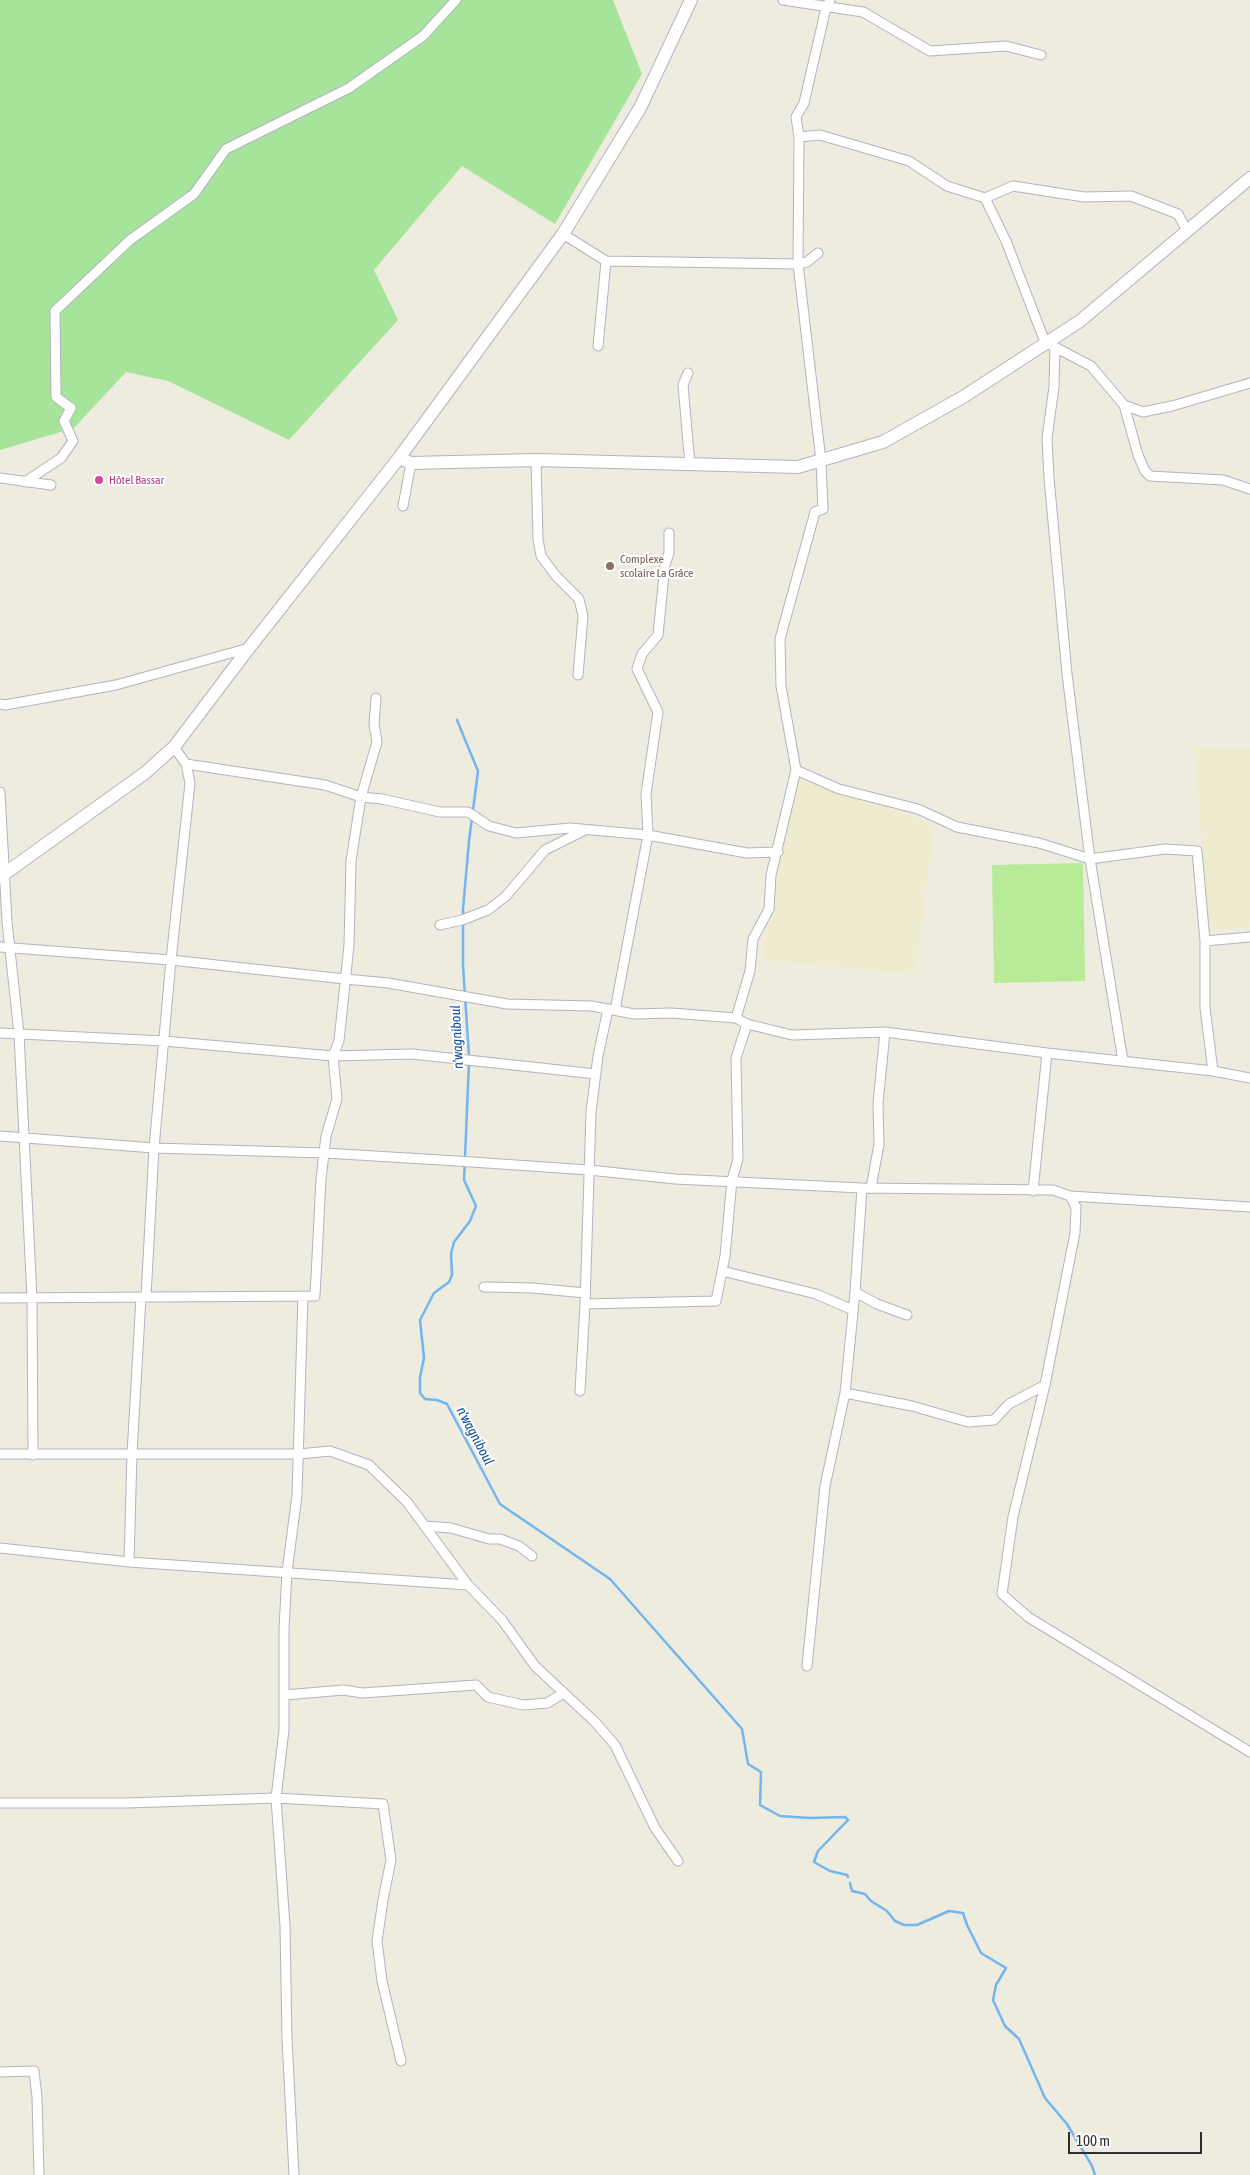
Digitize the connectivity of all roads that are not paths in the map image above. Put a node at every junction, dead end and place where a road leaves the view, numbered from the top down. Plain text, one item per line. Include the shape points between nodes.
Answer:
1 (456, 0) edge
2 (690, 0) edge
3 (784, 0) edge
4 (828, 4) edge
5 (1041, 55) dead end
6 (799, 137) junction
7 (1250, 179) edge
8 (985, 198) junction
9 (1187, 231) junction
10 (562, 234) junction
11 (818, 253) dead end
12 (606, 261) junction
13 (798, 264) junction
14 (1050, 345) junction
15 (598, 346) dead end
16 (688, 373) dead end
17 (1250, 383) edge
18 (1124, 405) junction
19 (405, 460) junction
20 (536, 460) junction
21 (821, 461) junction
22 (690, 464) junction
23 (0, 478) edge
24 (26, 482) junction
25 (51, 485) dead end
26 (1250, 489) edge
27 (403, 506) dead end
28 (669, 533) dead end
29 (249, 648) junction
30 (578, 675) dead end
31 (376, 698) dead end
32 (0, 704) edge
33 (174, 747) junction
34 (186, 764) junction
35 (796, 770) junction
36 (0, 792) edge
37 (361, 797) junction
38 (585, 830) junction
39 (648, 835) junction
40 (778, 852) junction
41 (1090, 859) junction
42 (2, 876) edge
43 (440, 925) dead end
44 (1250, 937) edge
45 (1205, 941) junction
46 (4, 947) edge
47 (171, 960) junction
48 (345, 978) junction
49 (611, 1010) junction
50 (736, 1018) junction
51 (747, 1024) junction
52 (885, 1032) junction
53 (0, 1033) edge
54 (18, 1034) junction
55 (164, 1041) junction
56 (1047, 1053) junction
57 (333, 1056) junction
58 (1123, 1061) junction
59 (1213, 1071) junction
60 (596, 1074) junction
61 (1250, 1078) edge
62 (0, 1136) edge
63 (22, 1137) junction
64 (154, 1148) junction
65 (325, 1153) junction
66 (589, 1170) junction
67 (732, 1180) junction
68 (867, 1188) junction
69 (1033, 1191) junction
70 (1070, 1196) junction
71 (1250, 1207) edge
72 (722, 1271) junction
73 (484, 1287) dead end
74 (856, 1292) junction
75 (585, 1293) junction
76 (303, 1296) junction
77 (144, 1297) junction
78 (0, 1298) edge
79 (32, 1298) junction
80 (585, 1304) junction
81 (853, 1310) junction
82 (907, 1315) dead end
83 (1045, 1385) junction
84 (580, 1391) dead end
85 (845, 1393) junction
86 (0, 1454) edge
87 (132, 1454) junction
88 (300, 1454) junction
89 (32, 1455) junction
90 (425, 1526) junction
91 (0, 1548) edge
92 (532, 1556) dead end
93 (129, 1562) junction
94 (287, 1572) junction
95 (468, 1585) junction
96 (808, 1666) dead end
97 (564, 1693) junction
98 (284, 1695) junction
99 (1250, 1752) edge
100 (276, 1798) junction
101 (0, 1803) edge
102 (678, 1861) dead end
103 (401, 2061) dead end
104 (0, 2072) edge
105 (38, 2175) edge
106 (294, 2175) edge

1 - 24 street via 424,36 349,88 226,149 194,194 130,240 55,311 56,397 71,408 64,421 73,441 61,458
2 - 10 main road via 640,108
3 - 4 street
4 - 5 street via 863,12 930,51 1006,46
4 - 6 street via 804,103 796,117
6 - 8 street via 820,135 909,161 947,186
6 - 13 street
7 - 9 main road
8 - 9 street via 1013,186 1084,197 1131,196 1178,214
8 - 14 street
9 - 14 main road
10 - 12 street
10 - 19 main road
11 - 13 street via 807,262
12 - 13 street
12 - 15 street
13 - 21 street
14 - 18 street via 1091,366
14 - 21 main road via 883,442
14 - 41 street via 1054,387 1047,438 1049,478 1066,664
16 - 22 street via 683,385
17 - 18 street via 1144,412
18 - 26 street via 1138,455 1150,476 1223,480
19 - 20 main road
19 - 27 street
19 - 29 main road
20 - 22 main road
20 - 30 street via 541,556 580,600 583,616
21 - 22 main road via 798,467
21 - 35 street via 823,509 815,512 780,639 781,686
23 - 24 street
24 - 25 street
28 - 39 street via 658,635 642,654 637,668 658,712 646,794
29 - 32 street via 116,685
29 - 33 main road
31 - 37 street via 376,742
33 - 34 street
33 - 42 main road via 145,773
34 - 37 street via 325,785
34 - 47 street via 190,783
35 - 40 street
35 - 41 street via 839,789 918,808 957,827 1039,843
36 - 42 street
37 - 38 street via 440,812 468,812 489,826 516,833 570,828
37 - 48 street via 351,861
38 - 39 street
38 - 43 street via 545,850 502,900 488,910
39 - 40 street via 747,853
39 - 49 street
40 - 50 street via 771,875 769,909 753,939 750,971
41 - 45 street via 1165,849 1197,851
41 - 58 street
42 - 46 street
44 - 45 street
45 - 59 street via 1204,1008
46 - 47 street
46 - 54 street
47 - 48 street
47 - 55 street
48 - 49 street via 507,1004 591,1006
48 - 57 street via 340,1041
49 - 50 street via 634,1014
49 - 60 street
50 - 51 street
51 - 52 street via 792,1035
51 - 67 street via 736,1058 738,1159
52 - 56 street
52 - 68 street via 878,1103 879,1144
53 - 54 street
54 - 55 street
54 - 63 street
55 - 57 street
55 - 64 street
56 - 58 street
56 - 69 street
57 - 60 street via 412,1054
57 - 65 street via 337,1099 326,1136
58 - 59 street
59 - 61 street
60 - 66 street
62 - 63 street
63 - 64 street
63 - 79 street
64 - 65 street
64 - 77 street
65 - 66 street
65 - 76 street via 315,1296
66 - 67 street via 675,1179
66 - 75 street
67 - 68 street
67 - 72 street
68 - 69 street
68 - 74 street
69 - 70 street via 1053,1190
70 - 71 street
70 - 83 street via 1076,1207 1076,1234
72 - 80 street via 716,1301
72 - 81 street via 816,1294
73 - 75 street
74 - 81 street
74 - 82 street via 876,1304
75 - 80 street
76 - 77 street
76 - 88 street
77 - 79 street
77 - 87 street
78 - 79 street
79 - 89 street
80 - 84 street
81 - 85 street
83 - 85 street via 1009,1404 994,1420 968,1422 912,1406
83 - 99 street via 1013,1517 1002,1594 1028,1617
85 - 96 street via 825,1486
86 - 89 street
87 - 88 street
87 - 89 street
87 - 93 street
88 - 90 street via 330,1451 369,1465 407,1502
88 - 94 street via 298,1495
90 - 92 street via 500,1539
90 - 95 street
91 - 93 street
93 - 94 street
94 - 95 street
94 - 98 street
95 - 97 street via 502,1620 535,1666
97 - 98 street via 547,1703 524,1705 488,1697 476,1686
97 - 102 street via 615,1745 655,1828
98 - 100 street via 284,1730
100 - 101 street
100 - 103 street via 383,1804 391,1860 378,1941 382,1981
100 - 106 street via 285,1926
104 - 105 street via 34,2071 38,2097

